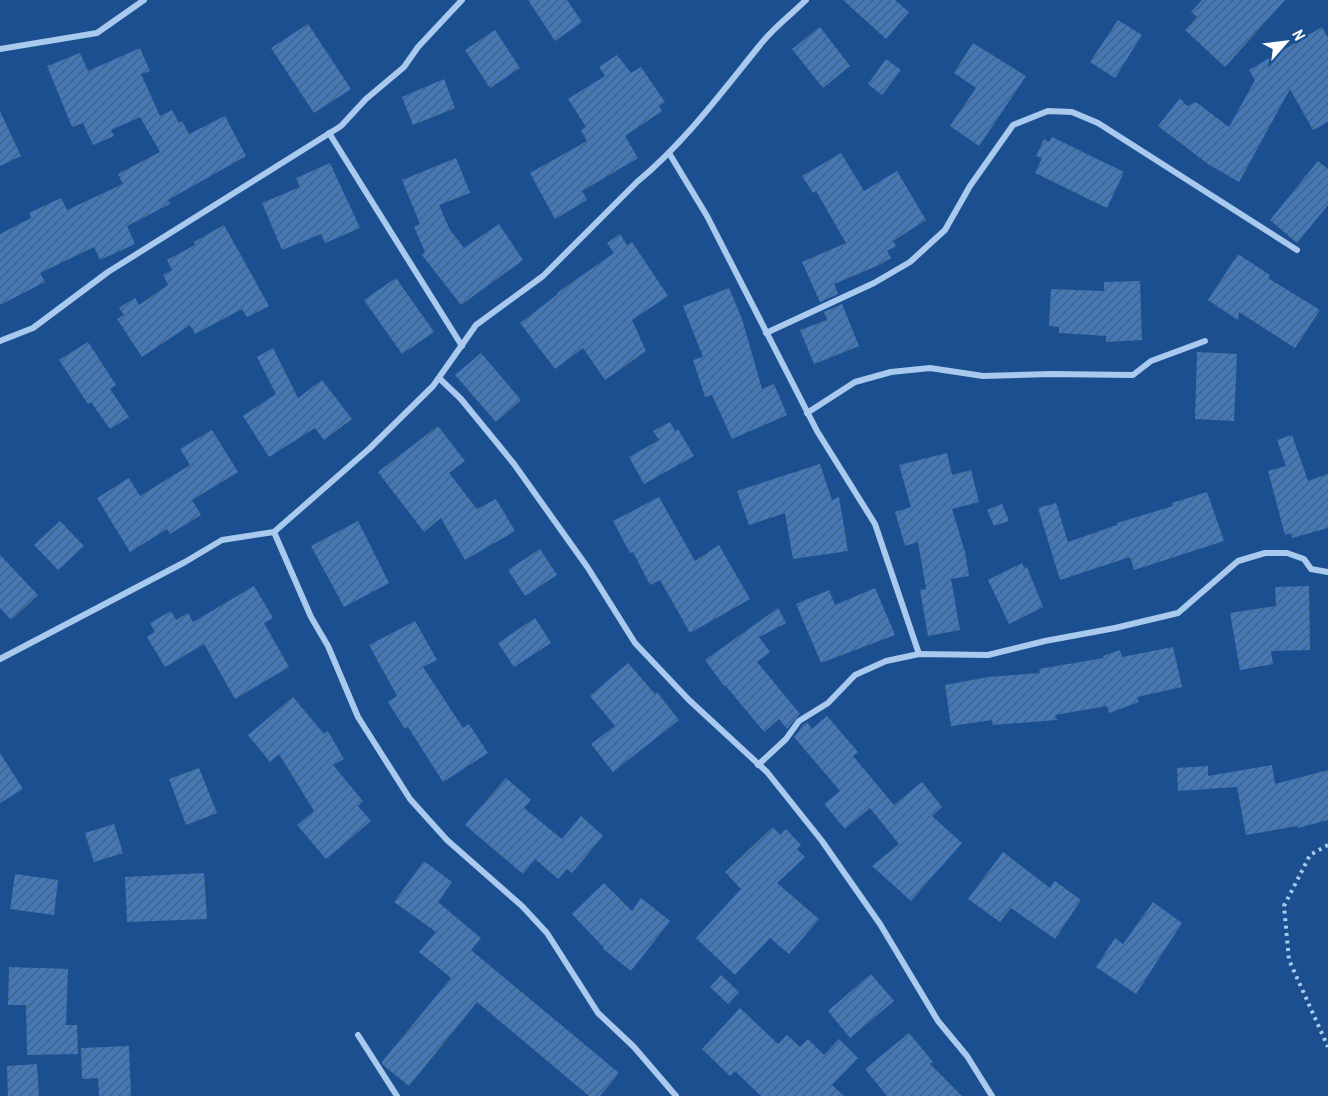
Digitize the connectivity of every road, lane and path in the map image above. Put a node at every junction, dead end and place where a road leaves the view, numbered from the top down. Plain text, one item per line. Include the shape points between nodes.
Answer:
1 (144, 0) edge
2 (462, 0) edge
3 (806, 0) edge
4 (0, 49) edge
5 (328, 133) junction
6 (669, 153) junction
7 (1297, 250) dead end
8 (766, 333) junction
9 (0, 341) edge
10 (1205, 341) dead end
11 (462, 346) junction
12 (439, 378) junction
13 (807, 413) junction
14 (274, 532) junction
15 (1328, 572) edge
16 (919, 654) junction
17 (0, 659) edge
18 (758, 765) junction
19 (1328, 845) edge
20 (358, 1035) dead end
21 (1328, 1047) edge
22 (397, 1096) edge
23 (676, 1096) edge
24 (992, 1096) edge

1 - 4 street via 97,33
2 - 5 street via 404,67 341,126
3 - 6 street via 770,33
5 - 9 street via 108,272 33,328
5 - 11 street
6 - 8 street via 707,216
6 - 11 street via 543,276 476,325
7 - 8 street via 1098,123 1072,112 1048,111 1014,125 970,186 945,230 910,262
8 - 13 street
10 - 13 street via 1151,361 1133,375 982,376 930,368 891,372 855,382
11 - 12 street
12 - 14 street via 370,448
12 - 18 street via 514,464 588,568 635,643
13 - 16 street via 875,524
14 - 17 street via 222,540
14 - 23 street via 358,717 410,798 447,840 547,933 598,1013
15 - 16 street via 1311,569 1304,559 1287,553 1265,553 1238,561 1178,613 988,655
16 - 18 street via 886,661 855,675 828,703 800,721
18 - 24 street via 822,841 880,924 938,1021 967,1056
19 - 21 path via 1310,855 1284,906 1288,960
20 - 22 street

